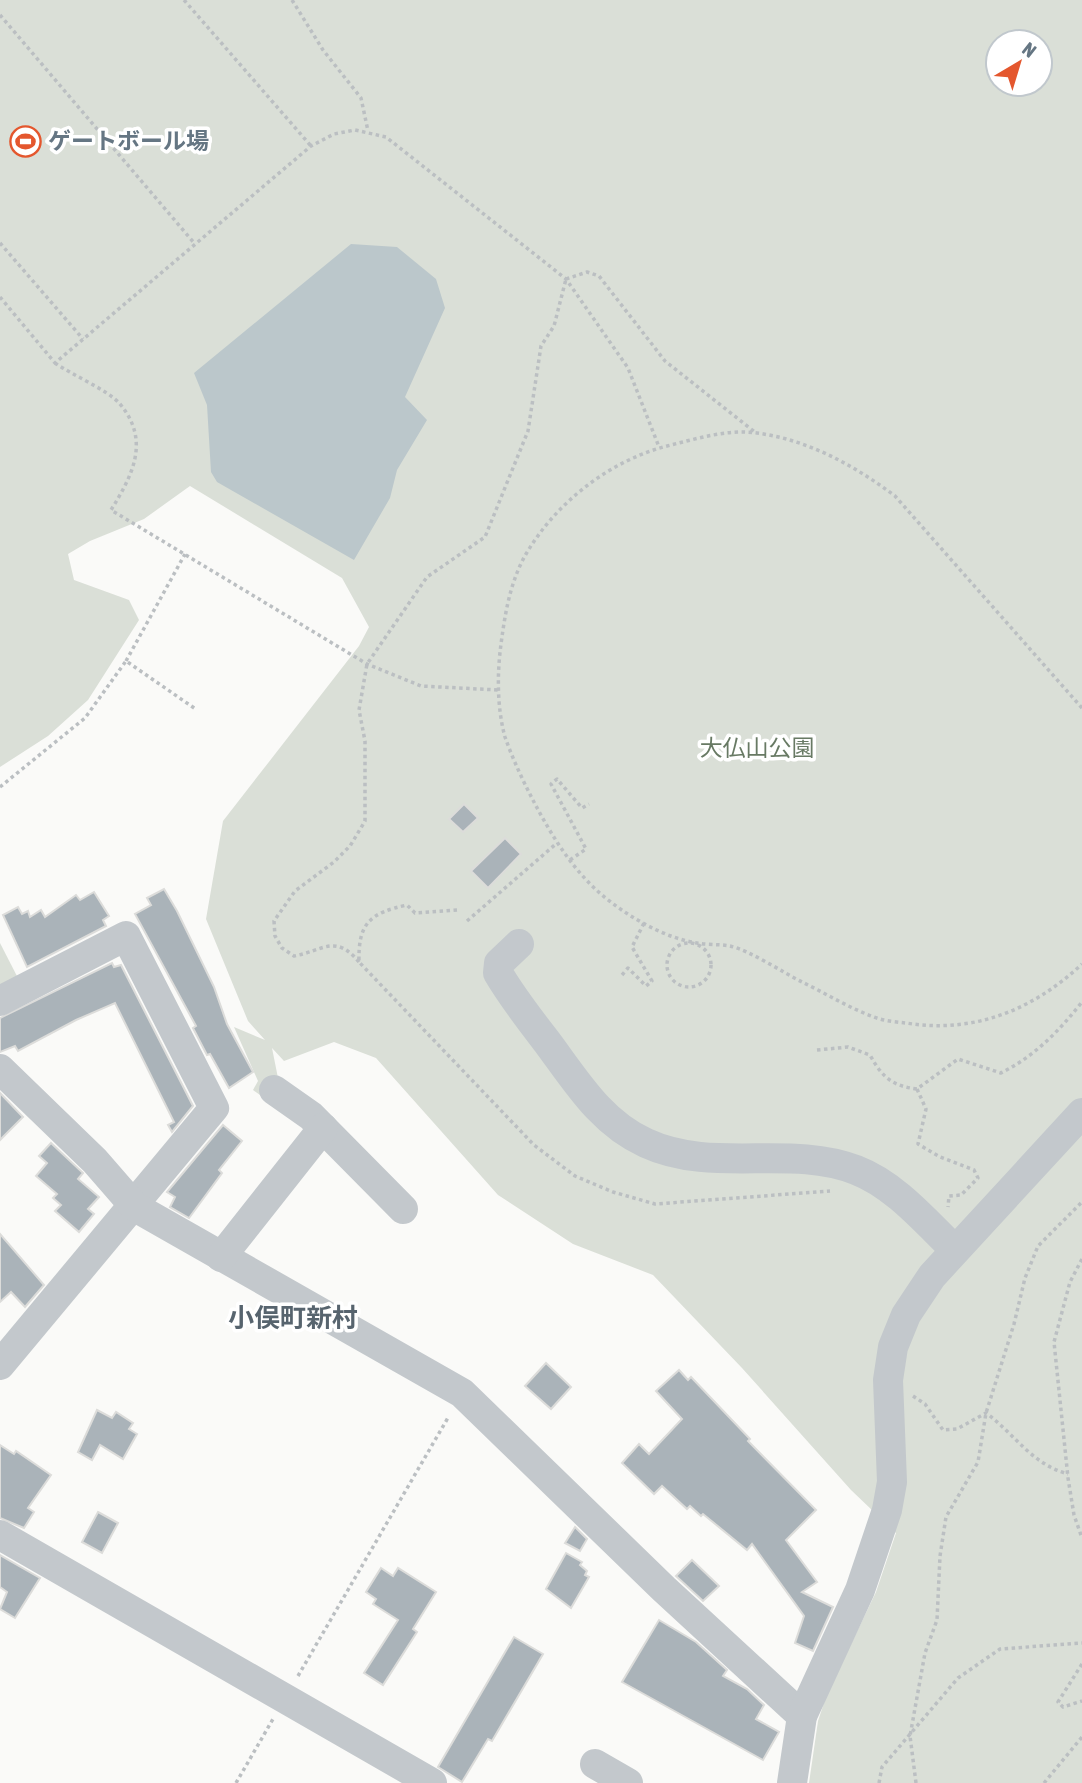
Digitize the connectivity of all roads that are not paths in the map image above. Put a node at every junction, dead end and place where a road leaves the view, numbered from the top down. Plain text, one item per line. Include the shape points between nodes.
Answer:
1 (519, 944) dead end
2 (0, 1001) edge
3 (0, 1069) edge
4 (274, 1090) dead end
5 (1082, 1113) edge
6 (323, 1128) junction
7 (135, 1207) junction
8 (403, 1209) dead end
9 (946, 1241) junction
10 (221, 1257) junction
11 (5, 1348) edge
12 (0, 1535) edge
13 (802, 1716) junction
14 (595, 1764) dead end
15 (432, 1783) edge
16 (628, 1783) edge
17 (792, 1783) edge

1 - 9 street via 499,963 498,973 580,1087 619,1128 662,1149 700,1158 802,1160 858,1171 897,1195
2 - 7 street via 126,936 214,1108
3 - 7 street via 95,1161
4 - 6 street
5 - 9 street
6 - 8 street
6 - 10 street
7 - 10 street
7 - 11 street
9 - 13 street via 893,1347 888,1380 892,1482 887,1510 860,1590
10 - 13 street via 463,1393
12 - 15 street
13 - 17 street
14 - 16 street

